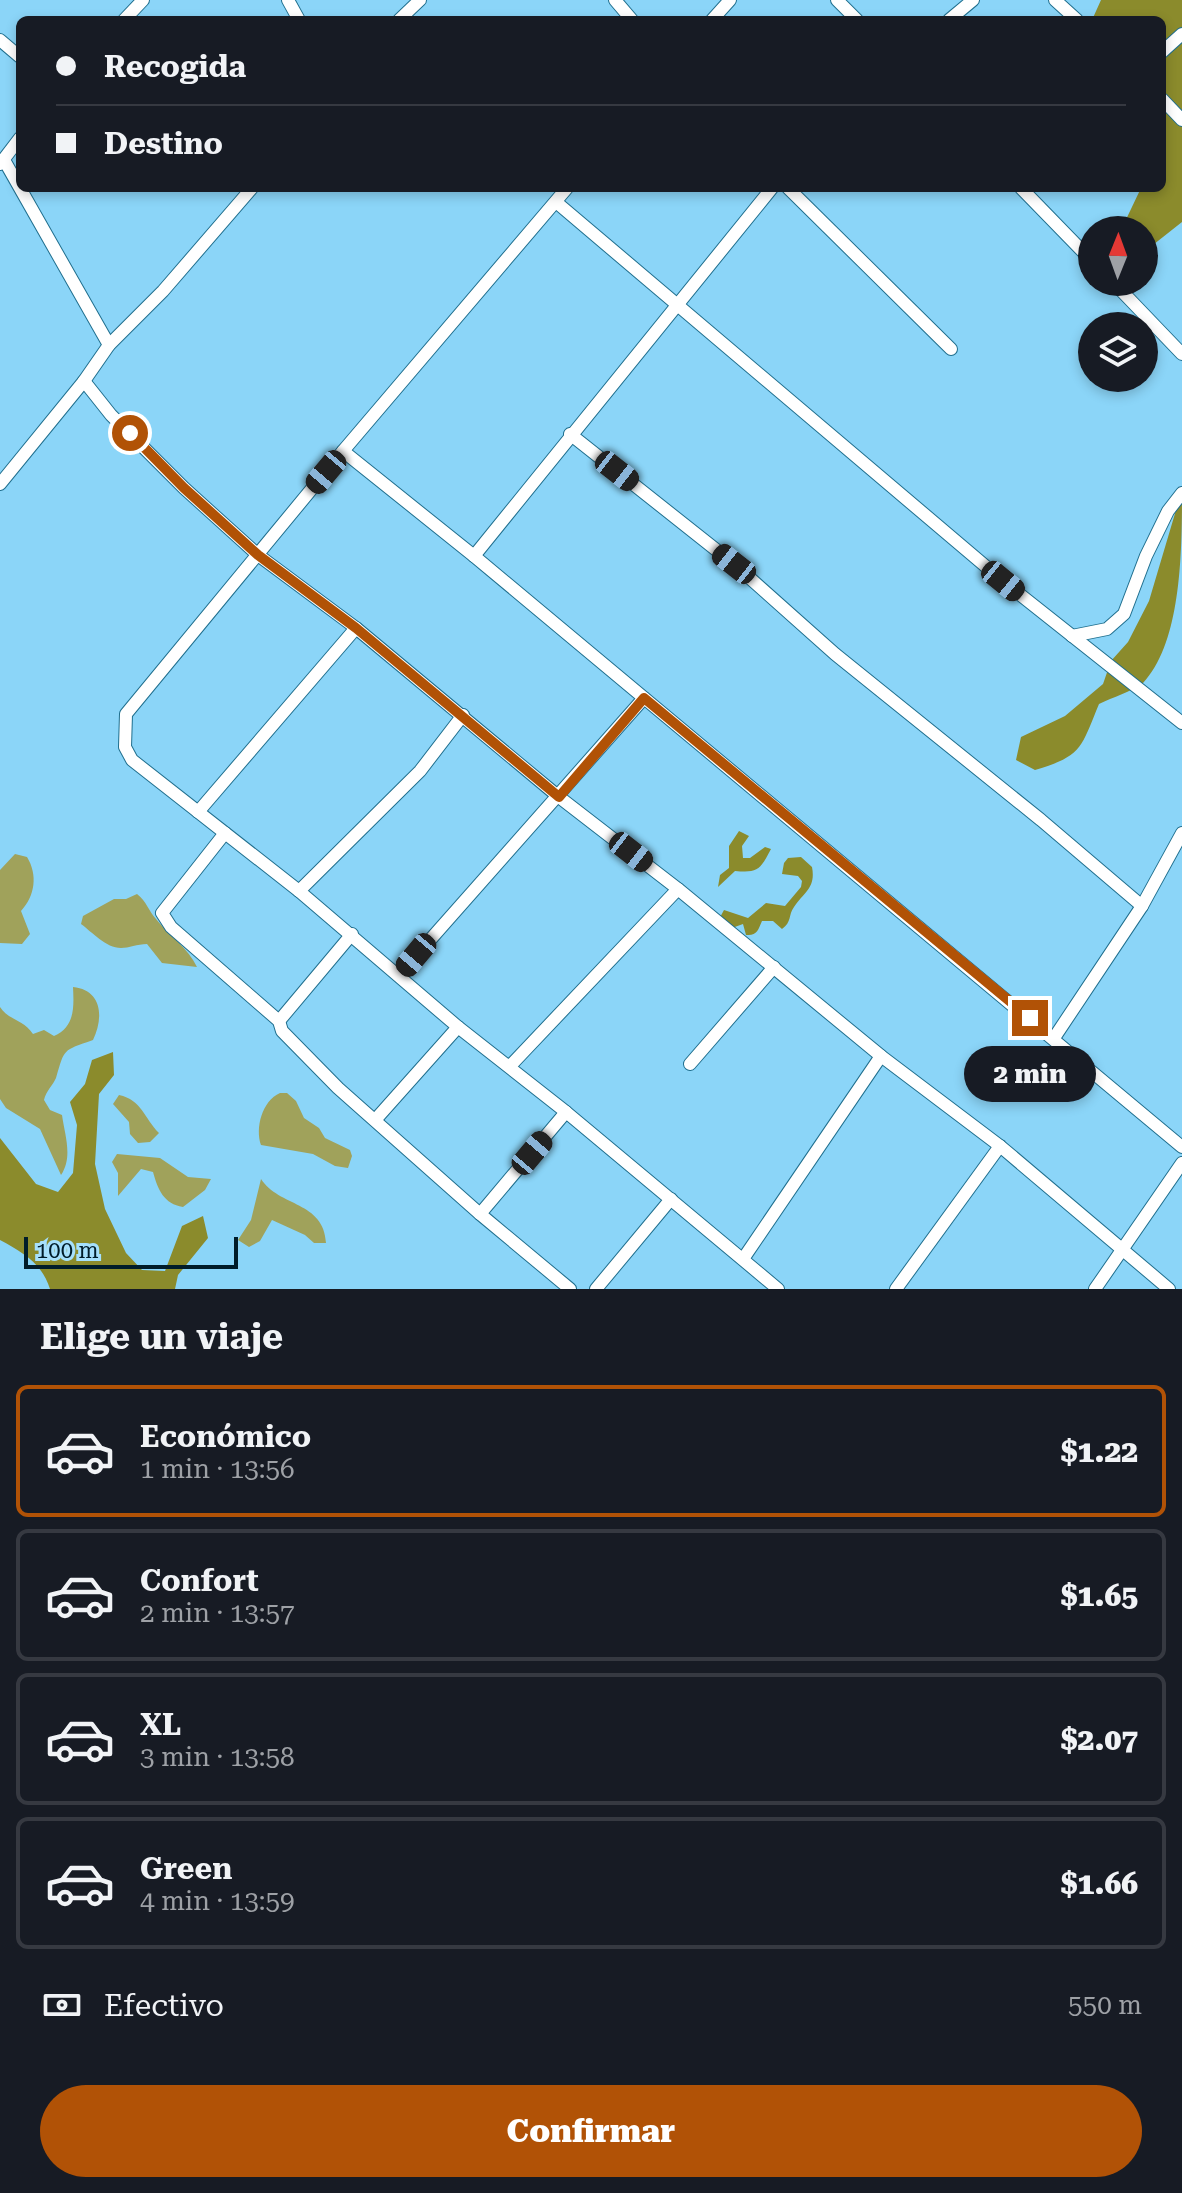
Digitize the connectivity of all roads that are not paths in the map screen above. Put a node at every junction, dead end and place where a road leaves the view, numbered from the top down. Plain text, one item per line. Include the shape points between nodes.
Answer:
1 (143, 0) edge
2 (420, 0) edge
3 (615, 0) edge
4 (730, 0) edge
5 (837, 0) edge
6 (973, 0) edge
7 (1055, 0) edge
8 (128, 16) edge
9 (403, 16) edge
10 (629, 16) edge
11 (716, 16) edge
12 (853, 16) edge
13 (954, 16) edge
14 (1073, 16) edge
15 (1182, 34) edge
16 (0, 40) edge
17 (1166, 48) edge
18 (16, 54) edge
19 (1166, 103) edge
20 (1182, 120) edge
21 (16, 143) edge
22 (2, 162) edge
23 (16, 186) edge
24 (20, 192) edge
25 (249, 192) edge
26 (564, 192) edge
27 (769, 192) edge
28 (792, 192) edge
29 (1025, 192) edge
30 (556, 202) junction
31 (1078, 247) edge
32 (1126, 296) edge
33 (677, 307) junction
34 (109, 345) junction
35 (951, 349) dead end
36 (1182, 354) edge
37 (84, 381) junction
38 (570, 434) junction
39 (343, 451) junction
40 (0, 484) edge
41 (1182, 493) edge
42 (258, 555) junction
43 (474, 556) junction
44 (356, 628) junction
45 (1072, 636) junction
46 (644, 698) junction
47 (463, 715) junction
48 (1182, 723) edge
49 (559, 797) junction
50 (198, 812) junction
51 (225, 833) junction
52 (1182, 833) edge
53 (678, 889) junction
54 (299, 891) junction
55 (1142, 906) junction
56 (352, 934) junction
57 (774, 967) junction
58 (399, 975) junction
59 (279, 1021) junction
60 (458, 1027) junction
61 (1054, 1038) junction
62 (881, 1056) junction
63 (690, 1064) dead end
64 (510, 1066) junction
65 (566, 1112) junction
66 (376, 1119) junction
67 (1000, 1146) junction
68 (1182, 1147) edge
69 (1182, 1163) edge
70 (671, 1199) junction
71 (480, 1214) junction
72 (1123, 1251) junction
73 (743, 1259) junction
74 (570, 1289) edge
75 (596, 1289) edge
76 (778, 1289) edge
77 (896, 1289) edge
78 (1095, 1289) edge
79 (1169, 1289) edge

1 - 8 street
2 - 9 street
3 - 10 street
4 - 11 street
5 - 12 street
6 - 13 street
7 - 14 street
15 - 17 street
16 - 18 street
19 - 20 street
21 - 22 street
22 - 23 street
24 - 34 street
25 - 34 street
26 - 30 street
27 - 33 street
28 - 35 street
29 - 31 street
30 - 33 street
30 - 39 street
32 - 36 street
33 - 38 street
33 - 45 street
34 - 37 street
37 - 40 street
37 - 42 street via 111,415
38 - 43 street
38 - 55 street via 734,564 835,654
39 - 42 street
39 - 43 street
41 - 45 street via 1146,556 1124,614 1107,629
42 - 44 street
42 - 50 street via 126,714 125,747 132,760
43 - 46 street
44 - 47 street
44 - 50 street
45 - 48 street
46 - 49 street
46 - 61 street
47 - 49 street
47 - 54 street via 420,771
49 - 53 street
49 - 58 street
50 - 51 street
51 - 54 street
51 - 59 street via 162,913 171,927
52 - 55 street
53 - 57 street
53 - 64 street
54 - 56 street
55 - 61 street
56 - 58 street
56 - 59 street
57 - 62 street
57 - 63 street
58 - 60 street
59 - 66 street via 291,1041
60 - 64 street
60 - 66 street
61 - 68 street
62 - 67 street
62 - 73 street
64 - 65 street
65 - 70 street
65 - 71 street
66 - 71 street
67 - 72 street
67 - 77 street
69 - 72 street
70 - 73 street
70 - 75 street
71 - 74 street
72 - 78 street
72 - 79 street
73 - 76 street

